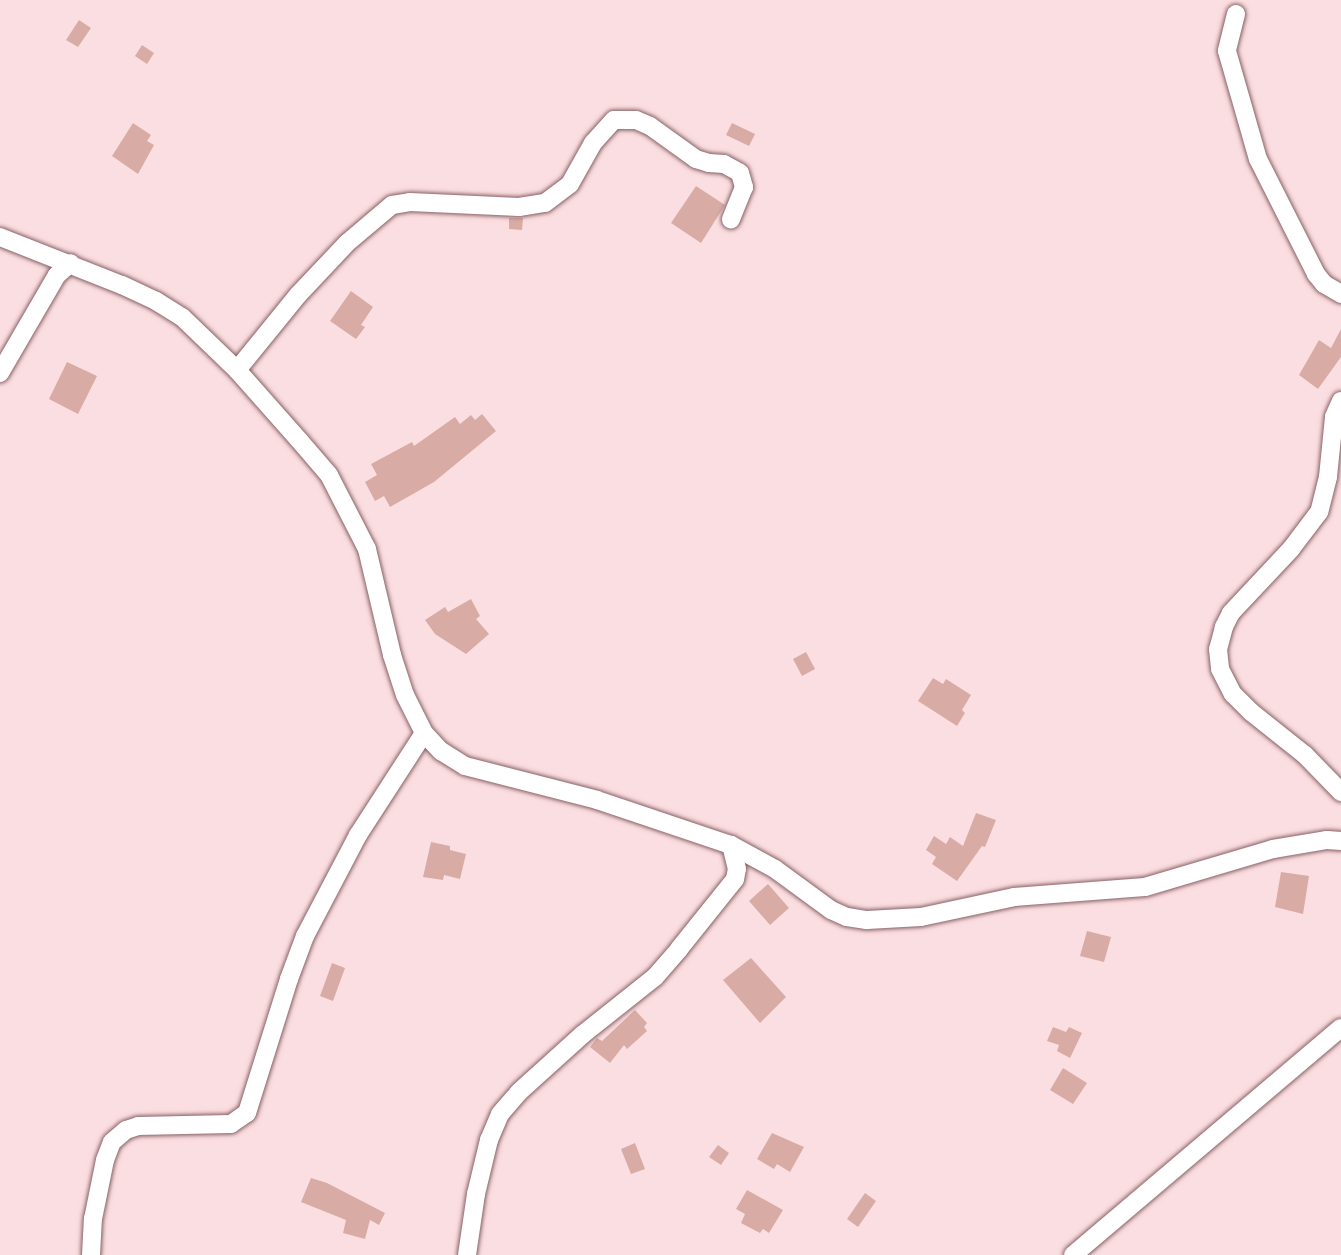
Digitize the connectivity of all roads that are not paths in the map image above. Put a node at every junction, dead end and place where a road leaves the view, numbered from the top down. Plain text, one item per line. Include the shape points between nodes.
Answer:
1 (1236, 14) dead end
2 (731, 219) dead end
3 (0, 237) edge
4 (71, 263) junction
5 (1341, 294) edge
6 (237, 370) junction
7 (0, 373) edge
8 (1341, 401) edge
9 (424, 733) junction
10 (1341, 792) edge
11 (1341, 841) edge
12 (731, 845) junction
13 (1341, 1028) edge
14 (91, 1255) edge
15 (466, 1255) edge
16 (1072, 1255) edge

1 - 5 street via 1227,51 1258,159 1316,274 1331,290
2 - 6 street via 744,187 740,173 724,164 696,159 636,120 614,120 593,143 570,184 545,203 519,207 410,202 392,205 323,269
3 - 4 street
4 - 6 street via 164,306 197,330
4 - 7 street via 57,275
6 - 9 street via 329,475 342,497 367,549 392,655
8 - 10 street via 1334,417 1328,477 1318,512 1291,549 1231,613 1218,649 1220,669 1233,694 1305,755
9 - 12 street via 441,751 465,766 597,800
9 - 14 street via 358,835 305,936 247,1113 231,1125 138,1126 112,1142 93,1219
11 - 12 street via 1273,849 1145,887 1014,897 884,921 847,917 831,910 775,869
12 - 15 street via 737,869 735,879 679,949 655,977 582,1035 519,1092 501,1114 489,1140
13 - 16 street

